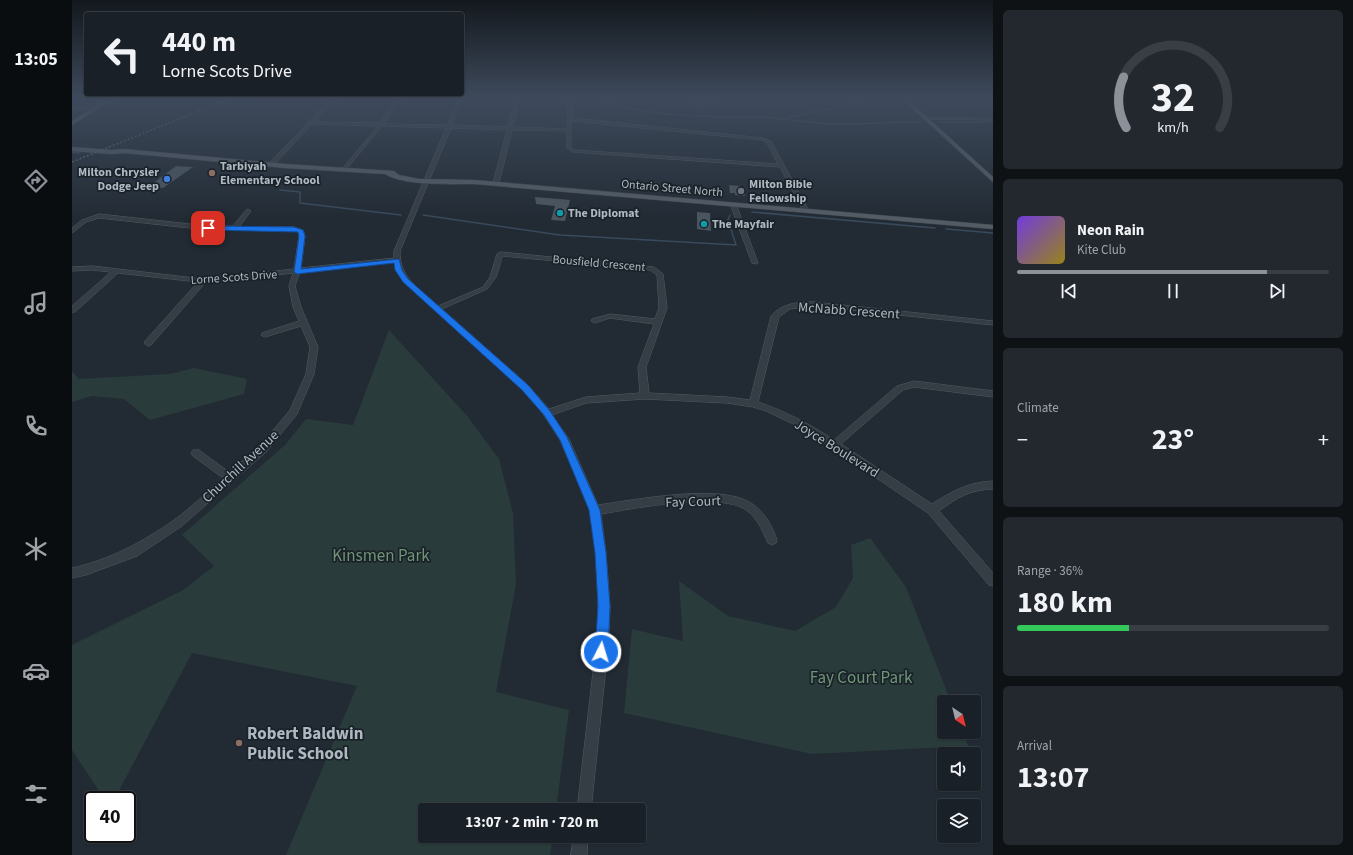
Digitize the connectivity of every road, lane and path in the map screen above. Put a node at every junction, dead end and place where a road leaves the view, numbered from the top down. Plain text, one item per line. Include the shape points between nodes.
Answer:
1 (297, 138) edge
2 (370, 138) edge
3 (444, 138) edge
4 (508, 138) edge
5 (569, 138) edge
6 (752, 138) edge
7 (947, 138) edge
8 (72, 144) edge
9 (72, 149) edge
10 (124, 151) junction
11 (272, 164) junction
12 (782, 166) junction
13 (344, 170) junction
14 (428, 178) junction
15 (993, 180) edge
16 (496, 184) junction
17 (733, 204) junction
18 (806, 210) junction
19 (248, 211) dead end
20 (992, 226) edge
21 (234, 229) junction
22 (72, 231) edge
23 (396, 260) junction
24 (755, 263) dead end
25 (72, 269) edge
26 (116, 272) junction
27 (297, 272) junction
28 (203, 281) junction
29 (438, 309) junction
30 (72, 310) edge
31 (595, 321) dead end
32 (304, 322) junction
33 (659, 322) junction
34 (993, 323) edge
35 (265, 334) dead end
36 (148, 343) dead end
37 (993, 394) edge
38 (645, 396) junction
39 (753, 404) junction
40 (547, 413) junction
41 (835, 444) junction
42 (196, 453) dead end
43 (230, 478) junction
44 (993, 484) edge
45 (595, 510) junction
46 (932, 510) junction
47 (772, 540) dead end
48 (72, 573) edge
49 (993, 581) edge
50 (585, 803) edge
51 (580, 843) edge
52 (579, 855) edge

1 - 11 street
2 - 13 street
3 - 14 street
4 - 16 street
5 - 12 street via 569,148 577,152
6 - 12 street via 769,142
7 - 15 main road
8 - 10 main road, Ontario Street North via 120,148
9 - 10 main road, Ontario Street North
10 - 11 main road, Ontario Street North
11 - 13 main road, Ontario Street North
12 - 18 street
13 - 14 main road, Ontario Street North via 396,177
14 - 16 main road, Ontario Street North via 460,183
14 - 23 street via 397,251
16 - 17 main road, Ontario Street North
17 - 18 main road, Ontario Street North
17 - 24 street
18 - 20 main road, Ontario Street North
19 - 21 street
21 - 22 street via 99,216 84,221
21 - 27 street, Churchill Avenue via 300,231 302,236
23 - 27 street, Lorne Scots Drive
23 - 29 street via 406,280
25 - 26 street, Lorne Scots Drive via 92,268
26 - 28 street, Lorne Scots Drive
26 - 30 street
27 - 28 street, Lorne Scots Drive
27 - 32 street, Churchill Avenue via 292,286
28 - 36 street
29 - 33 street, Bousfield Crescent via 486,288 496,270 500,254 652,268 659,271 661,278 663,308
29 - 40 street via 525,387
31 - 33 street via 610,316
32 - 35 street
32 - 43 street, Churchill Avenue via 314,347 310,374 294,412 264,448
33 - 38 street, Bousfield Crescent via 642,367
34 - 39 street, McNabb Crescent via 814,304 787,307 775,316
37 - 41 street via 914,384 900,388
38 - 39 street, Joyce Boulevard via 697,397
38 - 40 street, Joyce Boulevard via 586,400
39 - 41 street, Joyce Boulevard via 809,428
40 - 45 street via 564,439
41 - 46 street, Joyce Boulevard
42 - 43 street
43 - 48 street, Churchill Avenue via 178,522 133,552
44 - 46 street via 963,489
45 - 47 street, Fay Court via 668,501 729,500 746,505 758,516 768,529
45 - 50 street via 602,568 603,638
46 - 49 street, Joyce Boulevard
51 - 52 street

